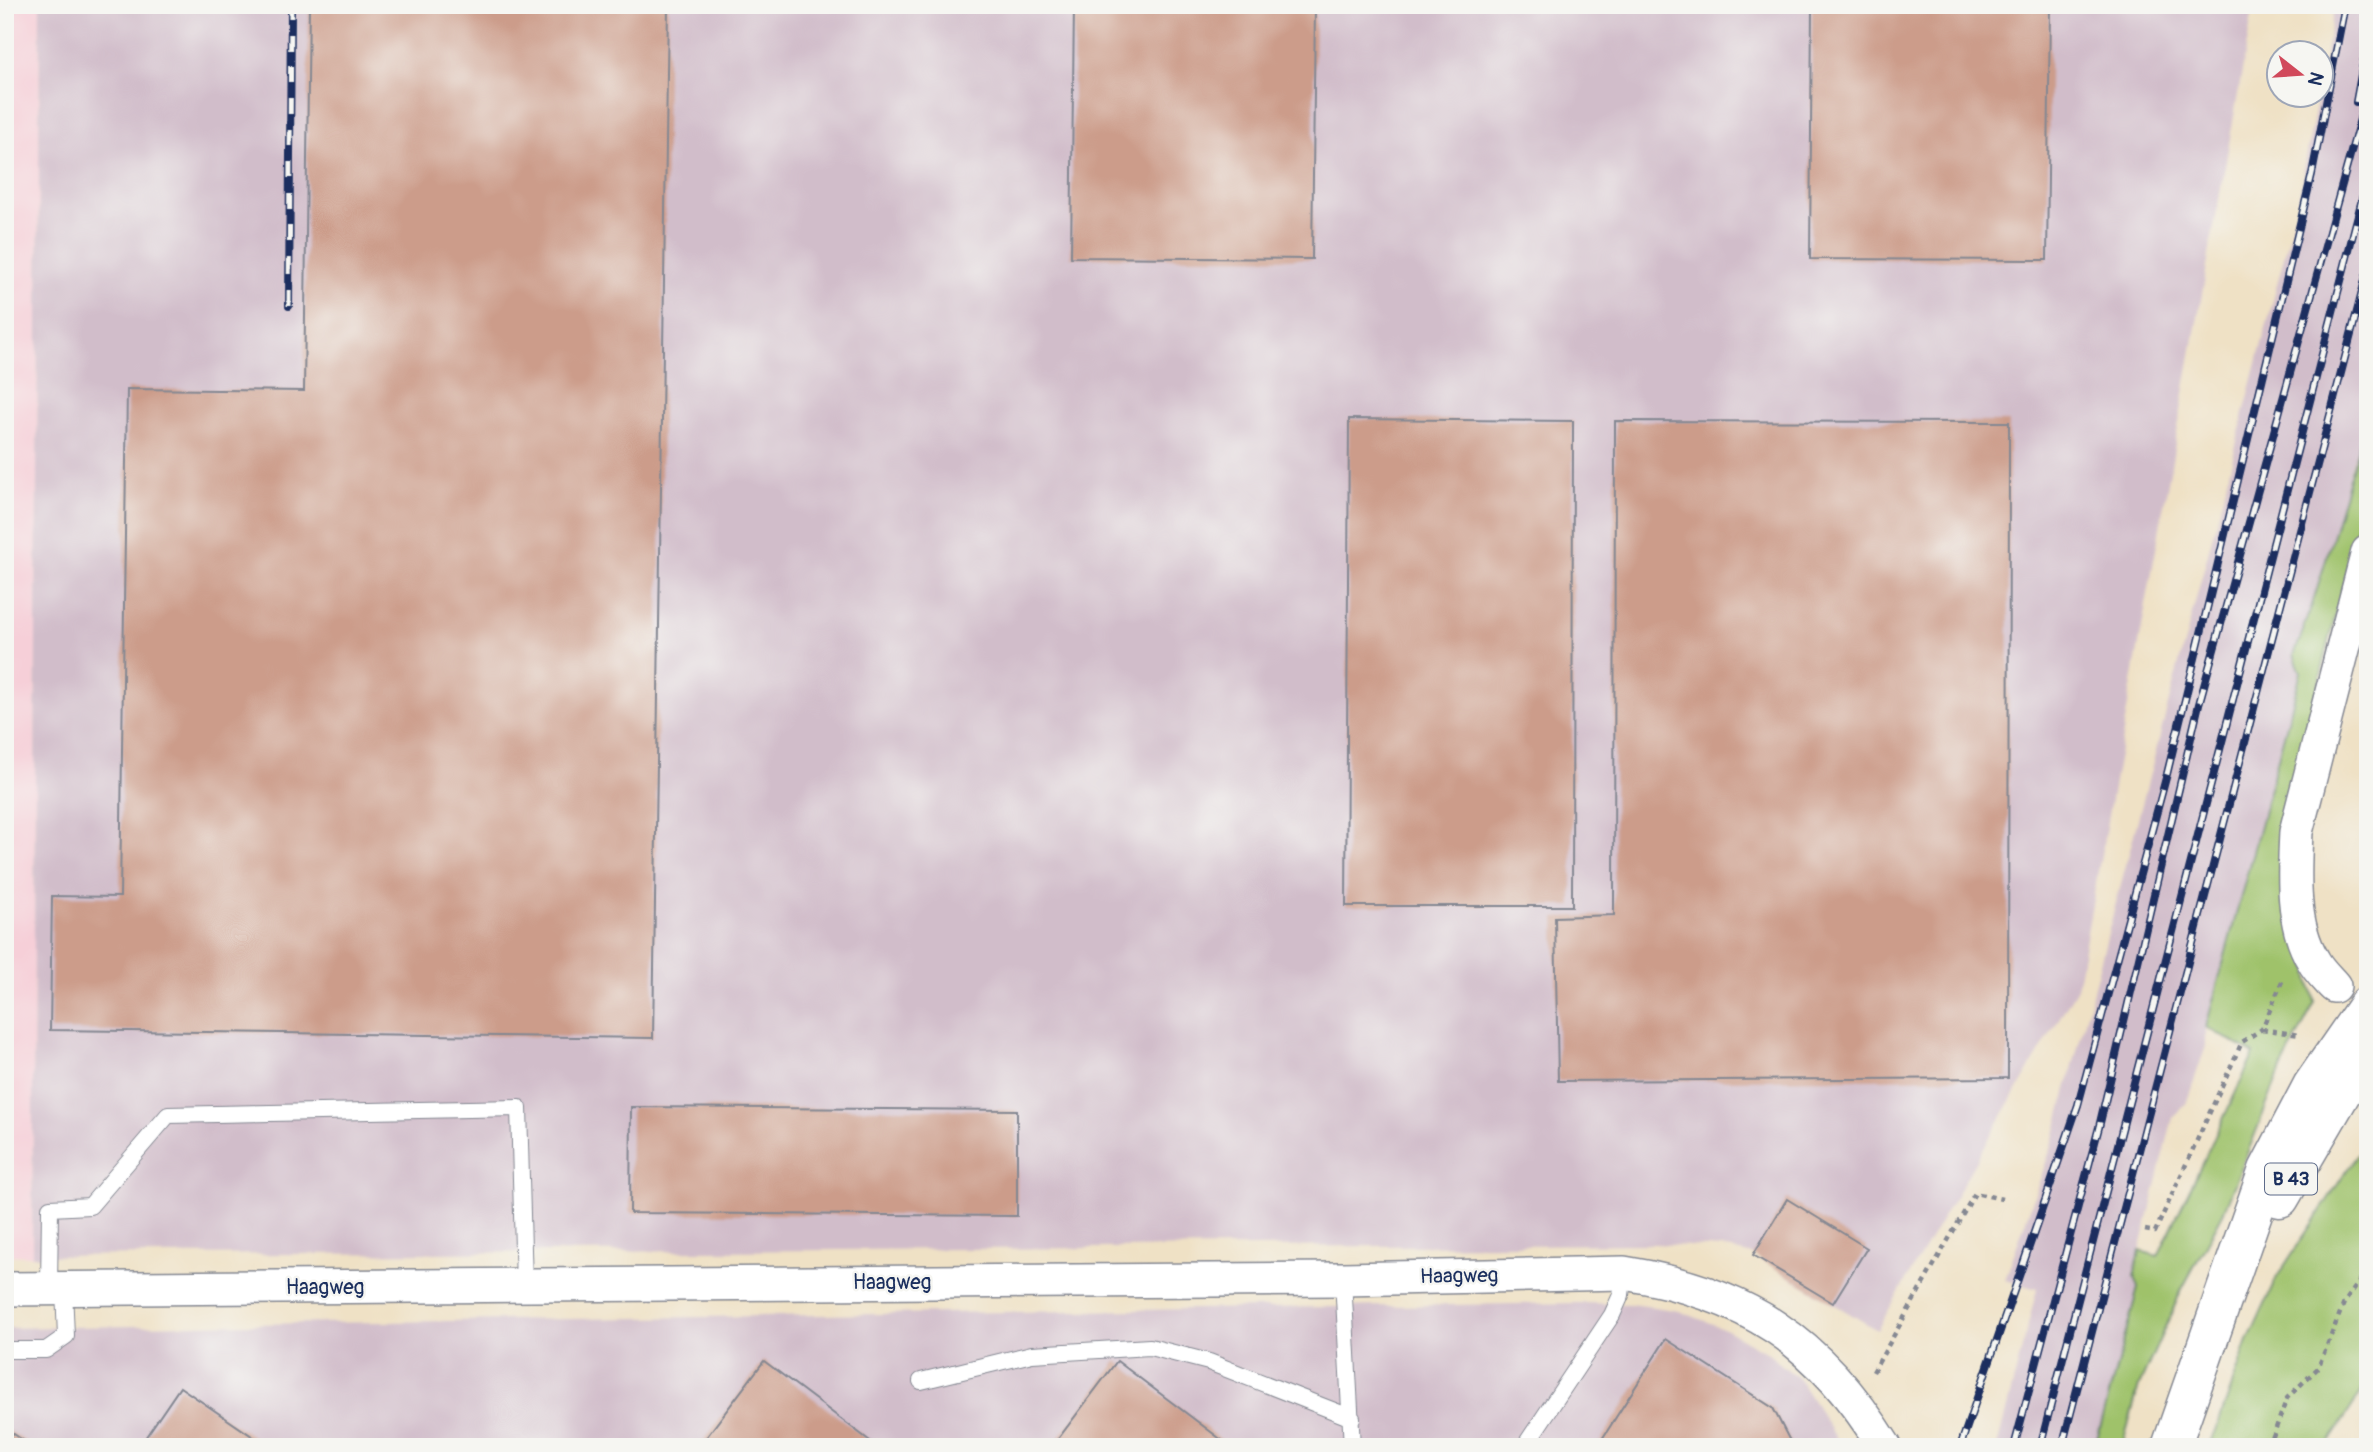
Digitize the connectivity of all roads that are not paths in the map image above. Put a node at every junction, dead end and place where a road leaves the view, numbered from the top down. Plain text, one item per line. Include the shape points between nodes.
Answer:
1 (2368, 552) edge
2 (2333, 986) dead end
3 (2368, 1005) edge
4 (2361, 1049) edge
5 (1624, 1273) junction
6 (1343, 1279) junction
7 (524, 1285) junction
8 (5, 1289) edge
9 (56, 1289) junction
10 (5, 1349) edge
11 (921, 1381) dead end
12 (1352, 1418) junction
13 (1352, 1447) edge
14 (1524, 1447) edge
15 (1885, 1447) edge
16 (2171, 1447) edge

1 - 2 street via 2296,832 2294,876 2302,933 2312,960
3 - 4 main road, B 43
4 - 16 main road, B 43 via 2217,1313
5 - 6 street, Haagweg
5 - 14 lane via 1612,1315
5 - 15 street, Haagweg via 1669,1280 1717,1296 1768,1322 1813,1354 1867,1417
6 - 7 street, Haagweg
6 - 12 lane
7 - 9 street, Haagweg
7 - 9 lane via 519,1108 168,1115 90,1206 50,1208
8 - 9 street, Haagweg
9 - 10 lane via 66,1336 46,1350
11 - 12 lane via 1032,1354 1150,1347 1209,1362
12 - 13 lane

